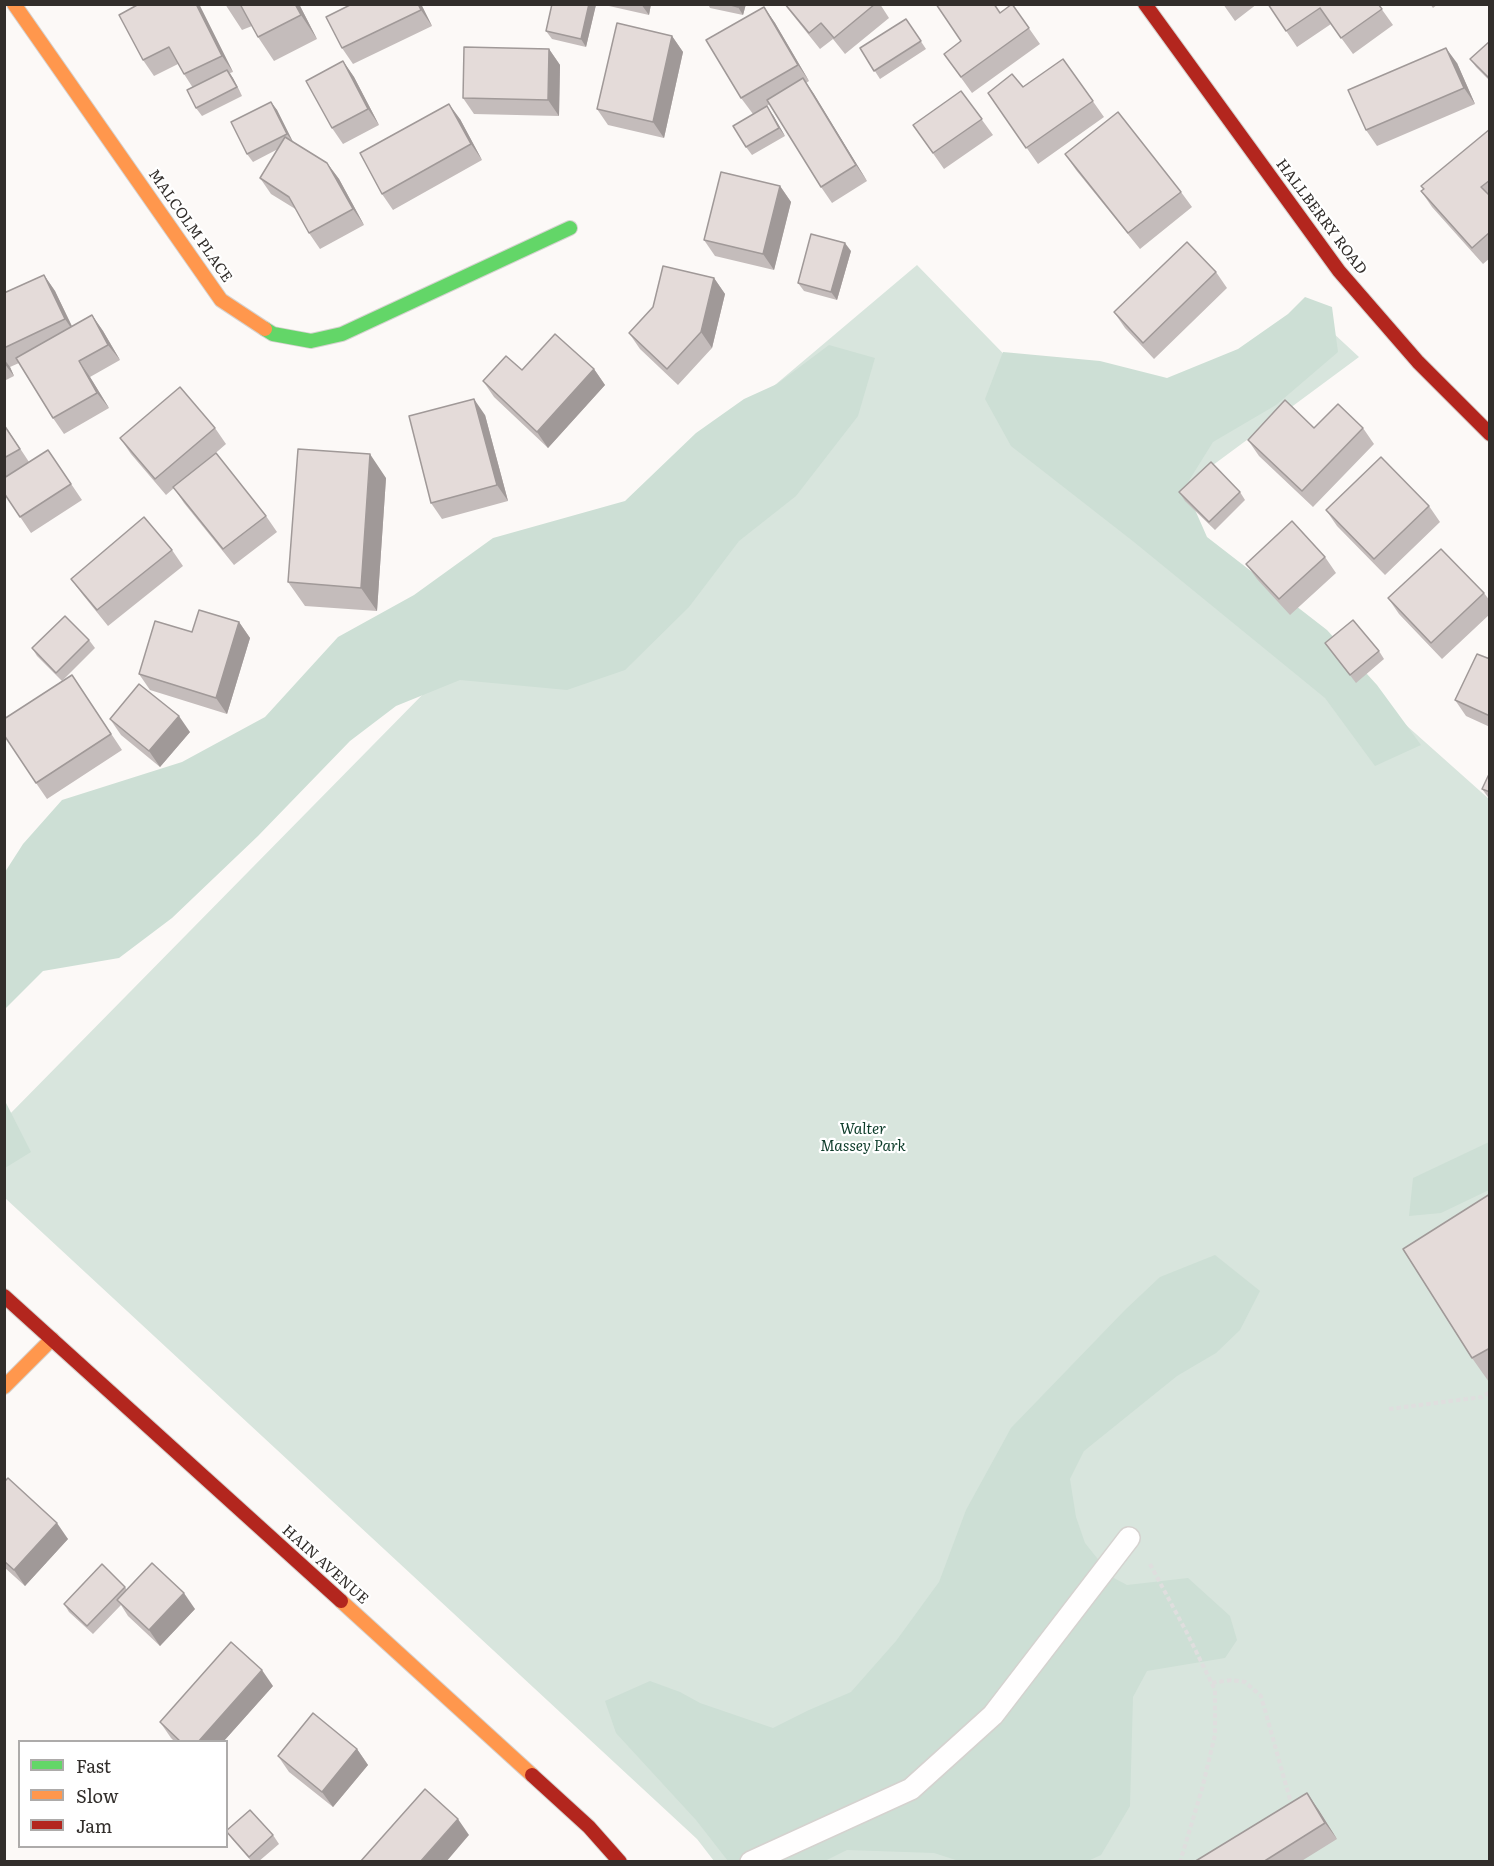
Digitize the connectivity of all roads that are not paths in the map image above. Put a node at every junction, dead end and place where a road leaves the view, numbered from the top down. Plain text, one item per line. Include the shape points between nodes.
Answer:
1 (14, 4) edge
2 (1145, 4) edge
3 (570, 228) dead end
4 (1490, 434) edge
5 (4, 1296) edge
6 (52, 1339) junction
7 (4, 1387) edge
8 (1129, 1539) dead end
9 (620, 1862) edge
10 (751, 1862) edge

1 - 3 street, MALCOLM PLACE via 221,300 273,334 311,341 342,334
2 - 4 street, HALLBERRY ROAD via 1339,271 1418,362
5 - 6 street, HAIN AVENUE
6 - 7 street
6 - 9 street, HAIN AVENUE via 580,1819
8 - 10 lane via 993,1715 911,1789

